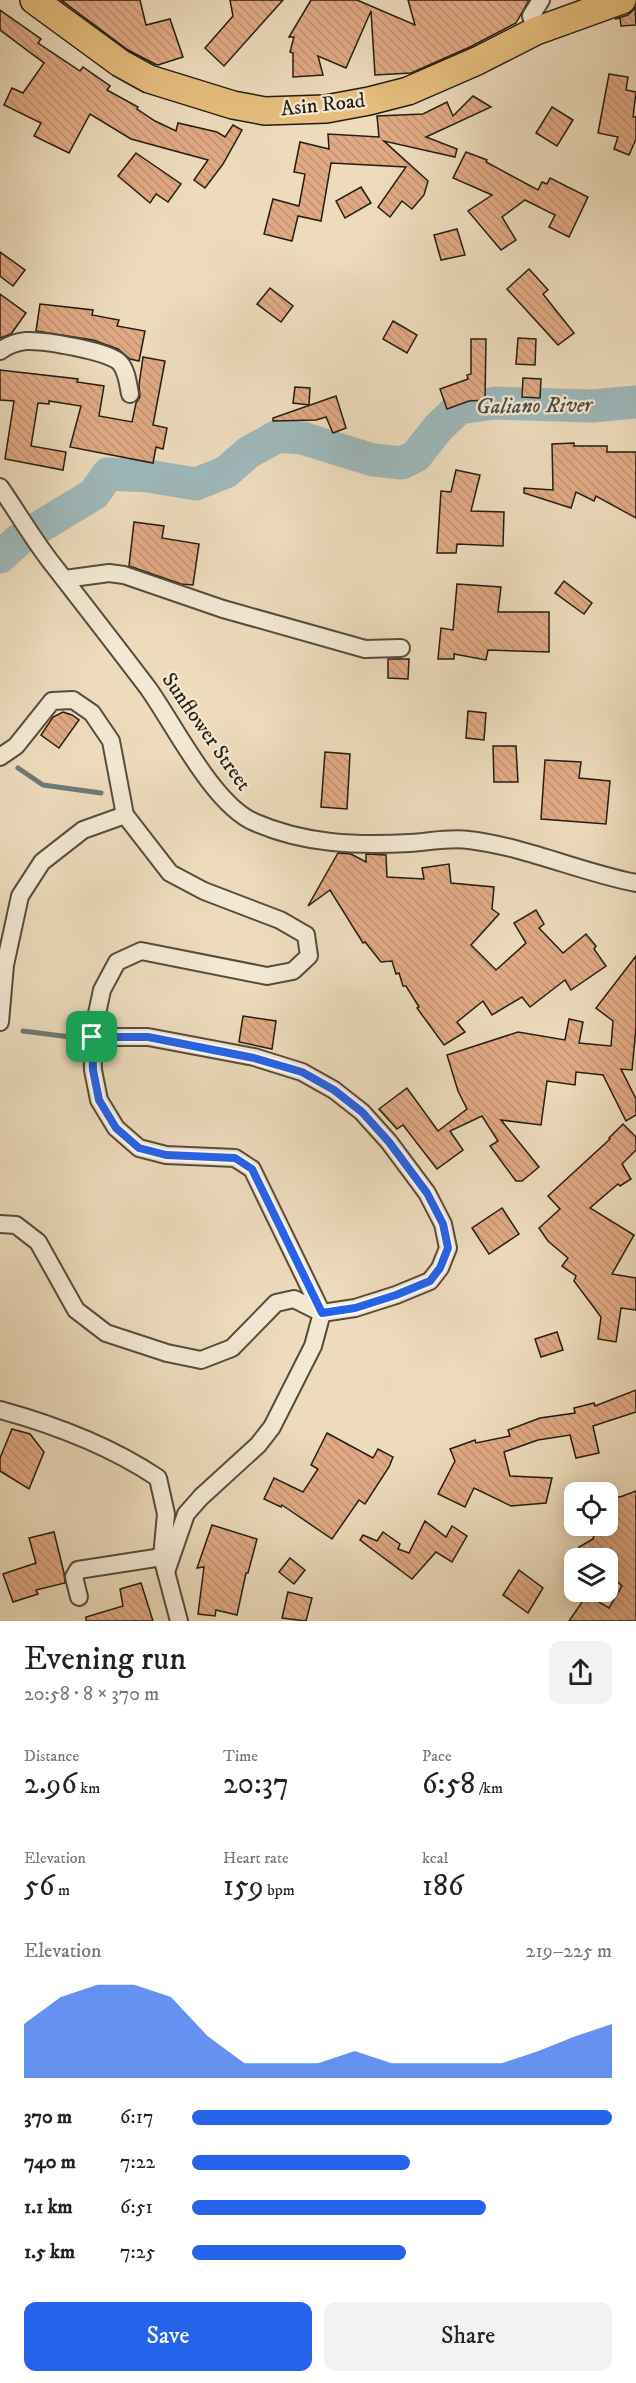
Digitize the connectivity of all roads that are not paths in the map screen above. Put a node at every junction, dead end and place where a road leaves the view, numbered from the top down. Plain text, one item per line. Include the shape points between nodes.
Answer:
1 (34, 0) edge
2 (541, 0) edge
3 (622, 0) edge
4 (536, 31) junction
5 (0, 351) edge
6 (130, 394) dead end
7 (0, 487) edge
8 (65, 579) junction
9 (401, 648) dead end
10 (0, 757) edge
11 (124, 815) junction
12 (636, 883) edge
13 (0, 1022) edge
14 (92, 1037) junction
15 (0, 1224) edge
16 (322, 1313) junction
17 (0, 1410) edge
18 (164, 1564) junction
19 (79, 1597) dead end
20 (179, 1621) edge

1 - 4 main road, Asin Road via 120,63 149,79 265,111 326,109 408,91
2 - 4 street via 531,16
3 - 4 main road, Asin Road
5 - 6 street via 24,341 44,341 106,353 121,364
7 - 8 street, Sunflower Street
8 - 9 street via 123,575 356,647
8 - 12 street, Sunflower Street via 146,686 228,805 240,815 318,842 391,844 467,839
10 - 11 street via 16,746 52,701 73,700 92,713 111,741
11 - 13 street via 83,830 42,862 20,896 5,965
11 - 14 street via 170,873 306,934 309,956 293,970 267,976 141,951 117,962 102,990
14 - 16 street via 99,1100 116,1128 139,1148 166,1155 235,1158 252,1169
14 - 16 street via 148,1037 254,1058 302,1072 362,1112 389,1142 427,1193 443,1224 448,1248 430,1281 355,1308
15 - 16 street via 16,1225 39,1242 76,1310 106,1333 167,1353 201,1360 232,1348 276,1303 294,1299
16 - 18 street via 313,1346 272,1427 186,1515
17 - 18 street via 43,1421 132,1461 158,1478 166,1514
18 - 19 street via 78,1570 74,1577
18 - 20 street

